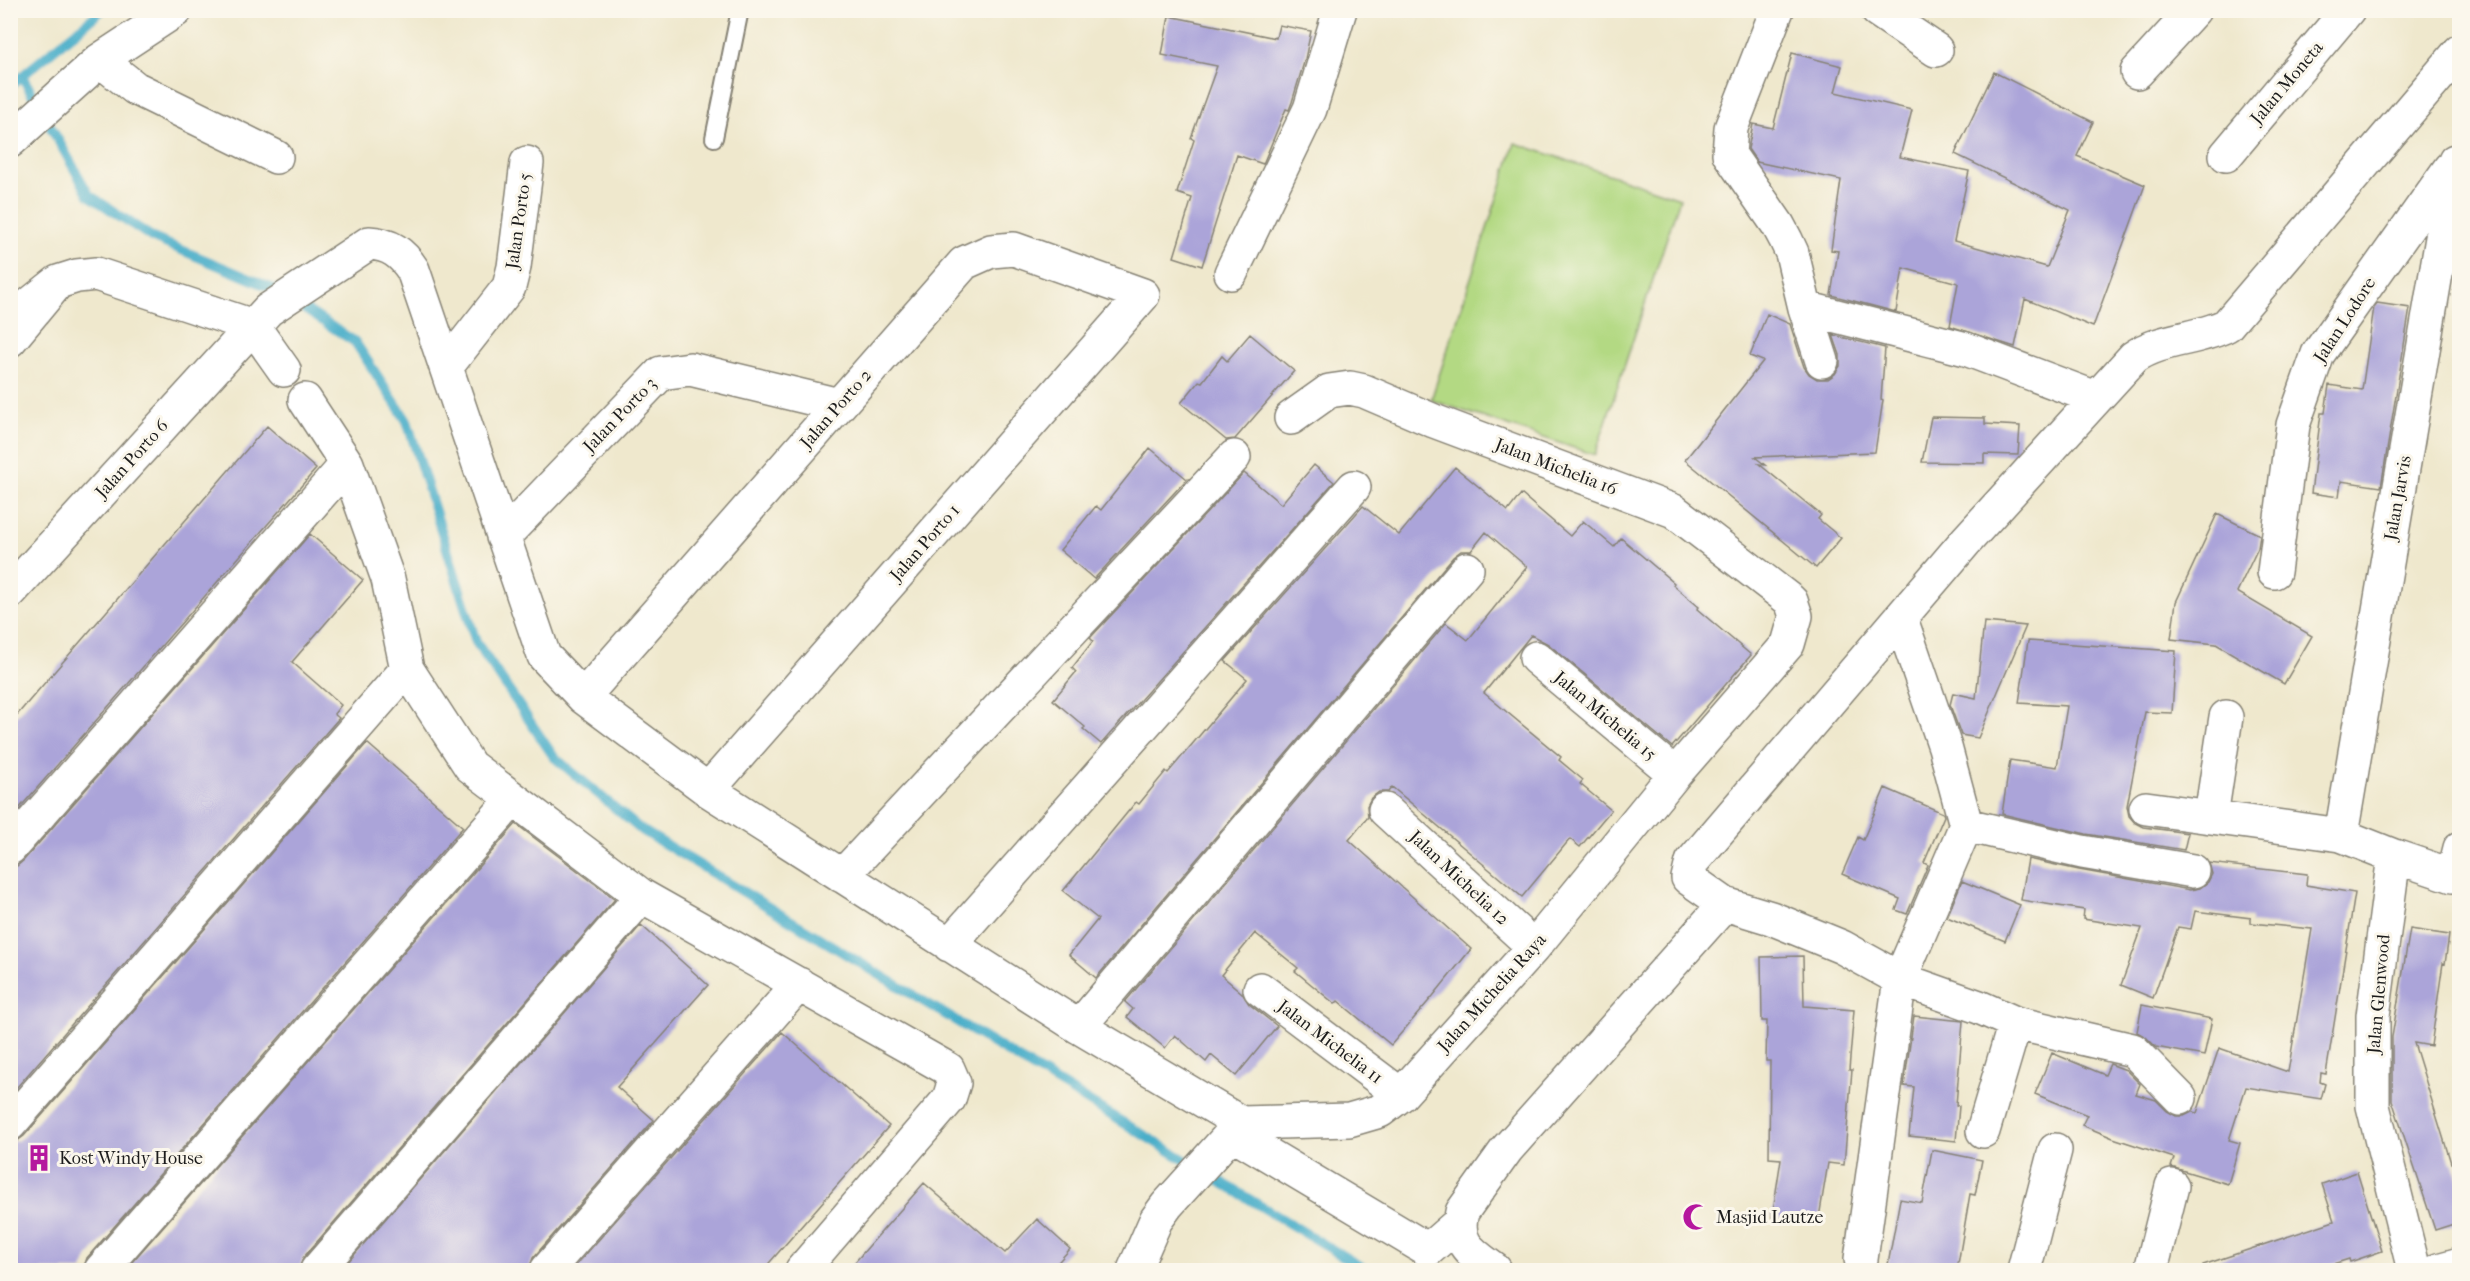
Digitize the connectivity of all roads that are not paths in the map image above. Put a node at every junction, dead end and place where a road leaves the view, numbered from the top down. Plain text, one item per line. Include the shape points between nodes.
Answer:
1 (176, 10) edge
2 (740, 10) edge
3 (1340, 10) edge
4 (1777, 10) edge
5 (1876, 10) edge
6 (2194, 10) edge
7 (2348, 10) edge
8 (1936, 50) dead end
9 (2460, 51) edge
10 (100, 60) junction
11 (2137, 72) dead end
12 (714, 138) dead end
13 (10, 141) edge
14 (2226, 155) dead end
15 (276, 157) dead end
16 (2457, 158) edge
17 (527, 163) dead end
18 (1231, 273) dead end
19 (58, 282) junction
20 (1143, 296) joint
21 (1804, 308) junction
22 (260, 318) junction
23 (10, 320) edge
24 (10, 340) edge
25 (1822, 361) dead end
26 (447, 366) junction
27 (284, 370) dead end
28 (2096, 398) junction
29 (305, 400) dead end
30 (839, 405) junction
31 (1291, 418) dead end
32 (1234, 457) dead end
33 (347, 464) junction
34 (1354, 487) dead end
35 (503, 537) junction
36 (1467, 568) dead end
37 (2274, 572) dead end
38 (10, 592) edge
39 (1797, 616) joint
40 (1901, 619) junction
41 (1536, 658) dead end
42 (407, 669) junction
43 (583, 697) junction
44 (2226, 717) dead end
45 (1674, 774) junction
46 (708, 790) junction
47 (513, 799) junction
48 (2146, 808) dead end
49 (1384, 810) dead end
50 (2211, 816) junction
51 (1966, 825) junction
52 (2342, 835) junction
53 (10, 848) edge
54 (2394, 856) junction
55 (2456, 862) edge
56 (2193, 871) dead end
57 (842, 876) junction
58 (642, 896) junction
59 (1725, 904) junction
60 (949, 945) junction
61 (1534, 947) junction
62 (1900, 979) junction
63 (799, 984) junction
64 (1260, 989) dead end
65 (2015, 1023) junction
66 (1079, 1028) junction
67 (1401, 1095) junction
68 (2180, 1098) dead end
69 (10, 1125) edge
70 (1983, 1131) dead end
71 (1232, 1133) junction
72 (2055, 1150) dead end
73 (2172, 1186) dead end
74 (1459, 1223) junction
75 (1861, 1259) dead end
76 (2460, 1264) edge
77 (101, 1270) edge
78 (317, 1270) edge
79 (547, 1270) edge
80 (802, 1270) edge
81 (1134, 1270) edge
82 (1495, 1270) edge
83 (2024, 1270) edge
84 (2151, 1270) edge
85 (2414, 1270) edge
86 (2438, 1270) edge

1 - 10 street
2 - 12 lane
3 - 18 street via 1310,109
4 - 21 street via 1731,128 1729,154 1786,240
5 - 8 street
6 - 11 street
7 - 14 street, Jalan Moneta
9 - 28 street via 2227,325 2140,352
10 - 13 street
10 - 15 street via 135,88
16 - 37 street, Jalan Lodore via 2318,354 2293,425
16 - 52 street, Jalan Jarvis
17 - 26 street, Jalan Porto 5 via 509,287
19 - 22 street via 96,274
19 - 23 street
19 - 24 street
20 - 30 street, Jalan Porto 2 via 1014,249 991,250 964,263
20 - 46 street, Jalan Porto 1
21 - 25 street
21 - 28 street via 1966,349
22 - 26 street, Jalan Porto 6 via 369,243 386,244 406,258 413,270
22 - 27 street
22 - 38 street, Jalan Porto 6
26 - 35 street, Jalan Porto 6
28 - 40 street
29 - 33 street
30 - 35 street, Jalan Porto 3 via 690,369 661,373
30 - 43 street, Jalan Porto 2
31 - 39 street, Jalan Michelia 16 via 1329,391 1364,391 1674,511 1791,601
32 - 57 street
33 - 42 street via 388,579
33 - 53 street
34 - 60 street
35 - 43 street, Jalan Porto 6 via 544,656
36 - 66 street
39 - 45 street, Jalan Michelia Raya via 1788,644
40 - 51 street via 1945,747
40 - 59 street via 1692,862 1688,878
41 - 45 street, Jalan Michelia 15
42 - 47 street via 470,766
42 - 69 street
43 - 46 street, Jalan Porto 6
44 - 50 street
45 - 61 street, Jalan Michelia Raya
46 - 57 street, Jalan Porto 6
47 - 58 street
47 - 77 street
48 - 50 street
49 - 61 street, Jalan Michelia 12
50 - 52 street
51 - 56 street via 2082,852
51 - 62 street
52 - 54 street
54 - 55 street
54 - 85 street, Jalan Glenwood via 2373,1016 2373,1106
57 - 60 street, Jalan Porto 6
58 - 63 street
58 - 78 street
59 - 62 street via 1842,947
59 - 74 street via 1507,1149 1462,1212
60 - 66 street, Jalan Porto 6
61 - 67 street, Jalan Michelia Raya
62 - 65 street
62 - 75 street
63 - 79 street
63 - 80 street via 948,1069 954,1083 950,1099
64 - 67 street, Jalan Michelia 11
65 - 68 street via 2133,1050
65 - 70 street
66 - 71 street, Jalan Porto 6
67 - 71 street, Jalan Michelia Raya via 1380,1111 1349,1120
71 - 74 street, Jalan Porto 6 via 1428,1250
71 - 81 street via 1156,1220
72 - 83 street
73 - 84 street
74 - 82 street via 1468,1250
76 - 86 street

